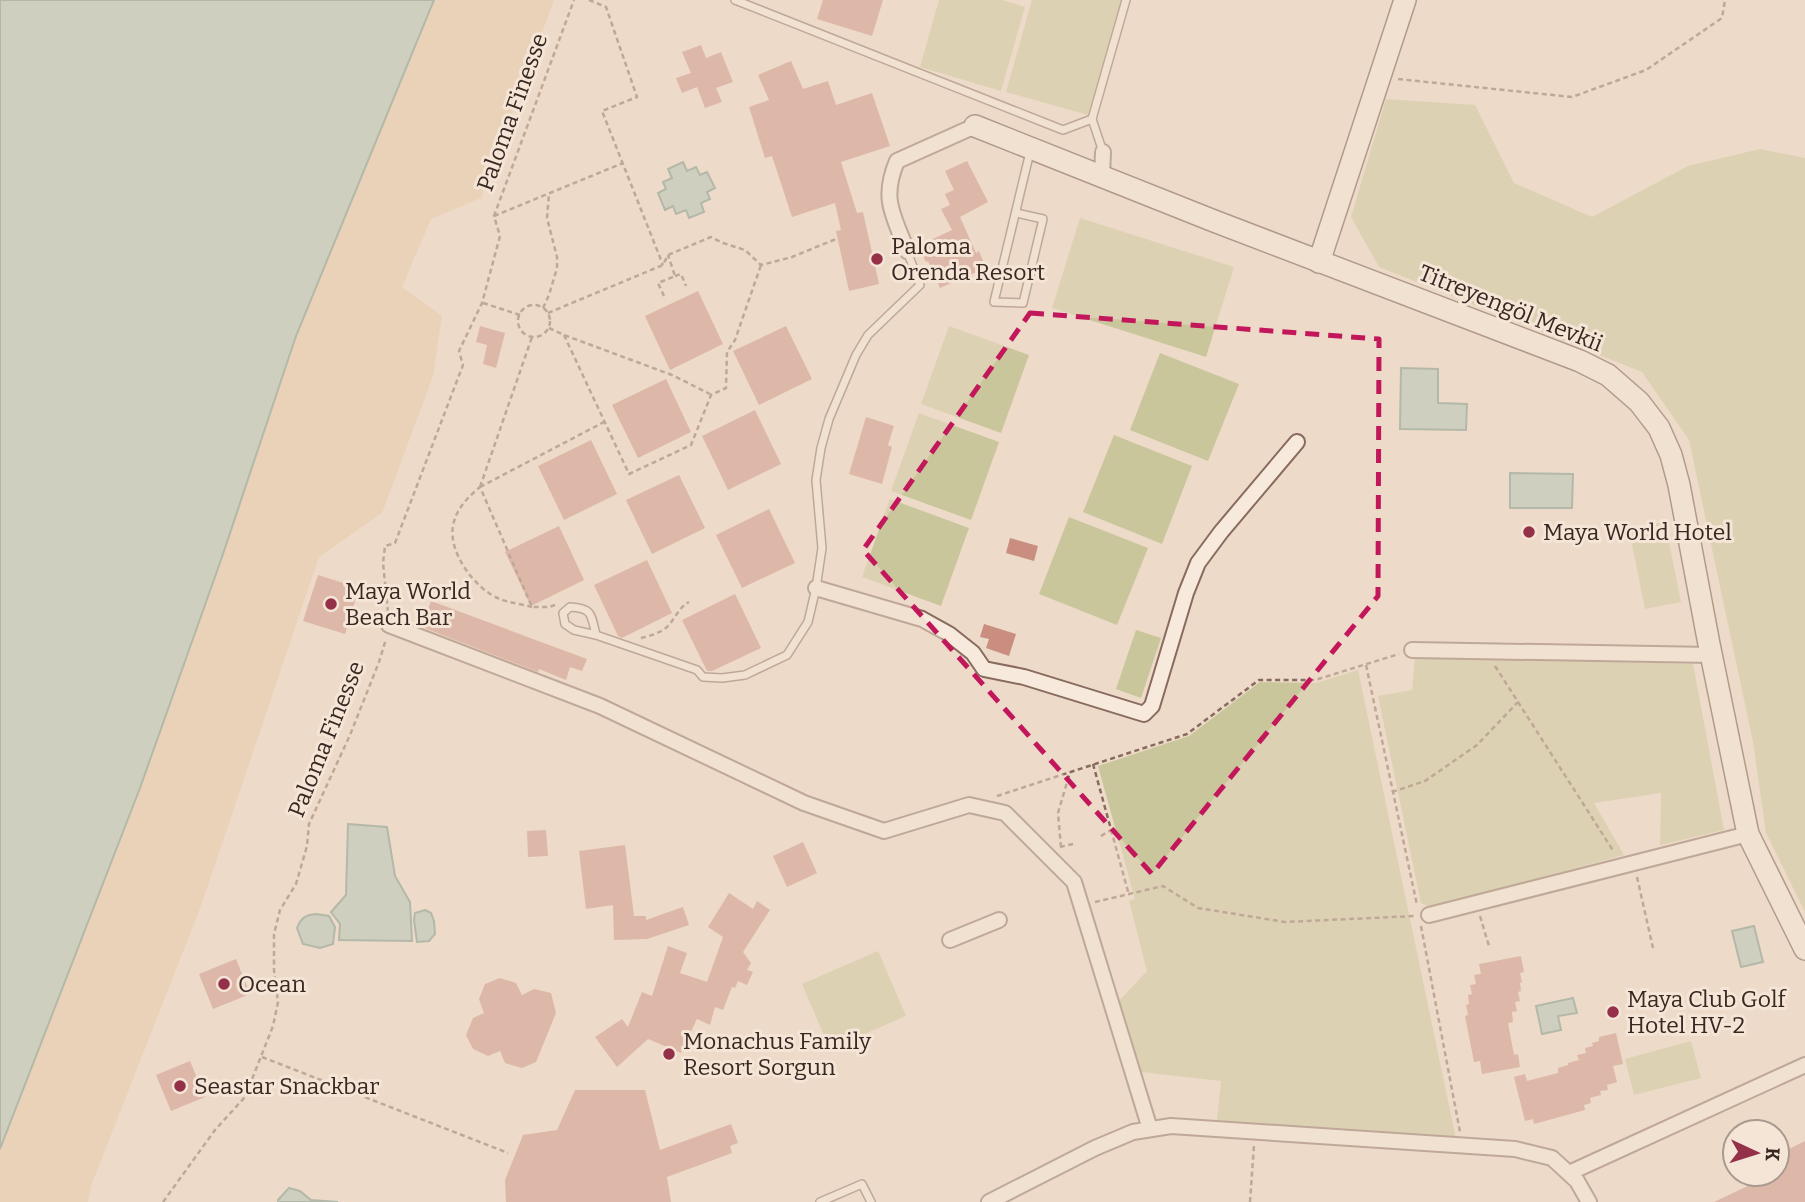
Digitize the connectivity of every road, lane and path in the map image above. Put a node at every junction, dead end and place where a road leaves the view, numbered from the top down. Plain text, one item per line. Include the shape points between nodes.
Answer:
1 (574, 0) edge
2 (589, 0) edge
3 (735, 0) edge
4 (1126, 0) edge
5 (1405, 0) edge
6 (1725, 0) edge
7 (1380, 77) junction
8 (1092, 119) junction
9 (975, 126) joint
10 (1031, 148) junction
11 (1103, 152) joint
12 (623, 163) junction
13 (1102, 177) junction
14 (549, 194) junction
15 (1016, 213) junction
16 (495, 216) junction
17 (836, 239) dead end
18 (907, 251) joint
19 (668, 255) junction
20 (1319, 262) junction
21 (663, 265) junction
22 (761, 265) junction
23 (675, 276) junction
24 (686, 286) dead end
25 (664, 296) dead end
26 (481, 303) junction
27 (543, 308) junction
28 (548, 313) junction
29 (520, 315) junction
30 (548, 328) junction
31 (564, 335) junction
32 (532, 337) junction
33 (711, 395) junction
34 (605, 421) junction
35 (1297, 442) dead end
36 (480, 486) junction
37 (816, 588) junction
38 (689, 602) dead end
39 (561, 603) dead end
40 (532, 607) junction
41 (389, 625) junction
42 (596, 635) junction
43 (635, 639) dead end
44 (1412, 650) joint
45 (1486, 651) junction
46 (1712, 655) junction
47 (1366, 664) junction
48 (1518, 702) junction
49 (1093, 764) junction
50 (1070, 772) junction
51 (1392, 792) junction
52 (969, 805) junction
53 (1111, 830) junction
54 (1748, 834) junction
55 (1101, 836) dead end
56 (1073, 844) dead end
57 (1628, 864) junction
58 (1129, 895) junction
59 (1476, 903) junction
60 (1082, 906) junction
61 (1424, 915) junction
62 (999, 920) dead end
63 (950, 940) dead end
64 (1489, 946) dead end
65 (1653, 948) dead end
66 (1805, 949) edge
67 (262, 1057) dead end
68 (1805, 1065) edge
69 (1150, 1129) junction
70 (1255, 1131) junction
71 (1462, 1146) junction
72 (508, 1153) dead end
73 (1569, 1173) junction
74 (163, 1202) edge
75 (820, 1202) edge
76 (871, 1202) edge
77 (989, 1202) edge
78 (1250, 1202) edge
79 (1589, 1202) edge

1 - 16 path, Paloma Finesse
2 - 12 path via 606,7 637,97 602,111
3 - 8 lane via 1063,130
4 - 8 lane
5 - 7 street
6 - 7 path via 1722,18 1646,70 1572,97
7 - 20 street
8 - 11 lane
9 - 10 street, Titreyengöl Mevkii
9 - 18 street via 897,161 889,179 888,200
10 - 13 street, Titreyengöl Mevkii
10 - 15 lane
11 - 13 street
12 - 14 path
12 - 21 path
13 - 20 street, Titreyengöl Mevkii
14 - 16 path
14 - 27 path via 547,218 556,268
15 - 15 lane via 1013,225 994,302 1023,303 1043,219
16 - 26 path, Paloma Finesse via 500,236
17 - 22 path
18 - 37 lane via 920,285 868,335 829,419 821,448 816,481 822,548
19 - 21 path
19 - 22 path via 710,237 745,250
19 - 23 path
20 - 46 street, Titreyengöl Mevkii via 1580,360 1608,375 1639,402 1659,428 1671,455
21 - 28 path
22 - 33 path via 727,352 726,388
23 - 24 path via 681,274
23 - 25 path via 658,283
26 - 29 path
26 - 41 path, Paloma Finesse via 459,351 463,365 395,543 385,546
27 - 28 path
27 - 29 path via 529,306
28 - 30 path
29 - 32 path via 520,328
30 - 31 path
30 - 32 path
31 - 33 path via 672,374
31 - 34 path
32 - 36 path
33 - 34 path via 691,445 629,474
34 - 36 path
35 - 37 street via 1198,563 1152,706 1144,714 984,669 949,634 922,619
36 - 40 path
36 - 40 path via 464,501 455,519 455,548 482,589
37 - 42 lane via 808,622 787,655 745,675 703,677 697,670
38 - 43 path via 665,629
39 - 40 path
41 - 52 street via 600,706 804,803 884,831
41 - 74 path, Paloma Finesse via 350,735 309,824 296,884 280,910 274,934 278,1002 250,1085
42 - 42 lane via 591,614 583,607 570,607 563,613 565,624
44 - 45 street
44 - 47 path
45 - 46 street
45 - 48 path
46 - 54 street, Titreyengöl Mevkii
47 - 49 path via 1315,680 1259,680 1187,734
47 - 51 path
48 - 51 path via 1477,744 1425,781
48 - 57 path
49 - 50 path
49 - 53 path
50 - 52 path
50 - 56 path via 1058,813 1060,847
51 - 61 path
52 - 60 street via 1005,813 1074,882
53 - 55 path
53 - 58 path
54 - 57 street
54 - 66 street, Titreyengöl Mevkii
57 - 59 street
57 - 65 path
58 - 60 path
58 - 61 path via 1163,887 1198,908 1285,922
59 - 61 street
59 - 64 path
60 - 69 street
61 - 71 path
62 - 63 street
67 - 72 path
68 - 73 street
69 - 70 street
69 - 77 street via 1096,1148
70 - 71 street
70 - 78 path
71 - 73 street via 1515,1149 1552,1158
73 - 79 street
75 - 76 lane via 862,1184

